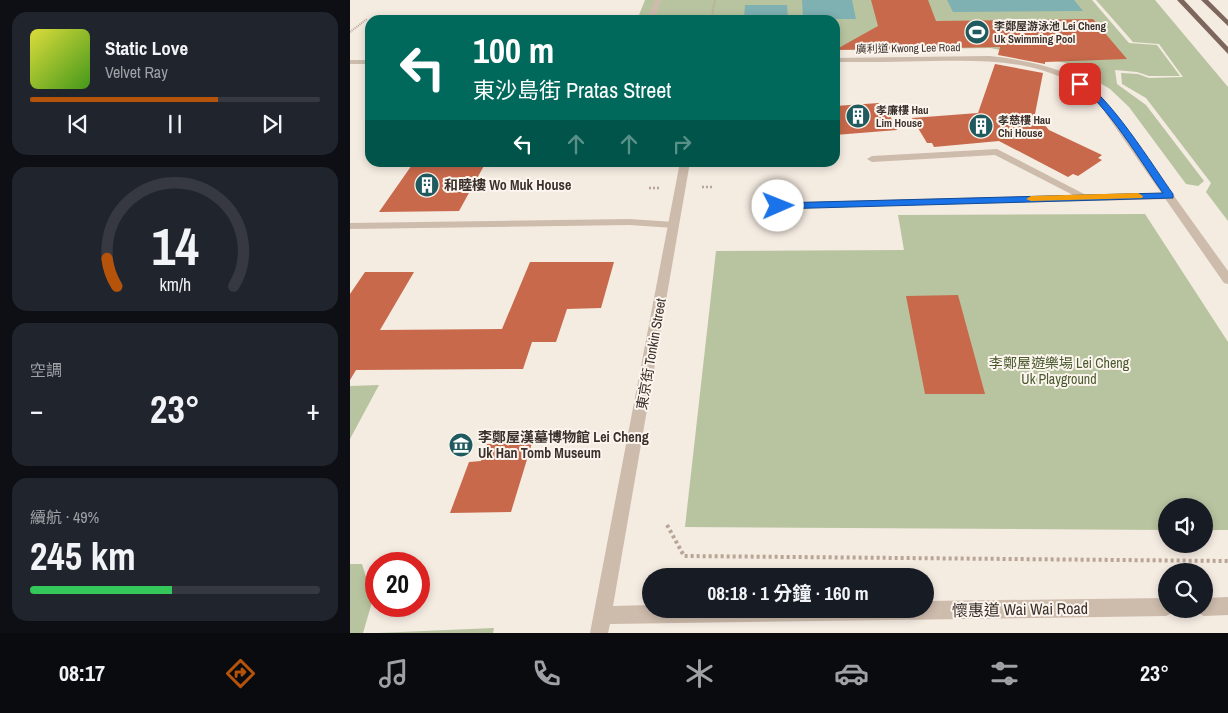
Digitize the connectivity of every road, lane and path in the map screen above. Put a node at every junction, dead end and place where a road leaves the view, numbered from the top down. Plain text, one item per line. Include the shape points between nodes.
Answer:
1 (658, 0) edge
2 (715, 0) edge
3 (1180, 0) edge
4 (1204, 0) edge
5 (652, 15) edge
6 (712, 15) edge
7 (365, 20) edge
8 (1228, 24) edge
9 (350, 32) edge
10 (1228, 52) edge
11 (840, 60) edge
12 (350, 62) edge
13 (365, 62) edge
14 (872, 159) dead end
15 (684, 167) edge
16 (1170, 196) junction
17 (1084, 197) junction
18 (758, 206) dead end
19 (674, 225) junction
20 (350, 226) edge
21 (1228, 280) edge
22 (667, 525) dead end
23 (1228, 561) edge
24 (1228, 606) edge
25 (1158, 607) edge
26 (1213, 607) edge
27 (603, 615) junction
28 (599, 633) edge

1 - 5 street
2 - 6 path
3 - 10 main road
4 - 8 main road
7 - 9 path
11 - 16 street, 廣利道 Kwong Lee Road via 990,58 1040,67 1069,78 1090,90 1108,109
12 - 13 street
14 - 17 street via 997,152
15 - 19 street, 東京街 Tonkin Street
16 - 17 street
16 - 21 street, 廣利道 Kwong Lee Road
17 - 18 street
19 - 20 street via 629,222
19 - 27 street, 東京街 Tonkin Street
22 - 23 path via 684,556
24 - 26 street
25 - 27 street, 懷惠道 Wai Wai Road
27 - 28 street, 東京街 Tonkin Street

